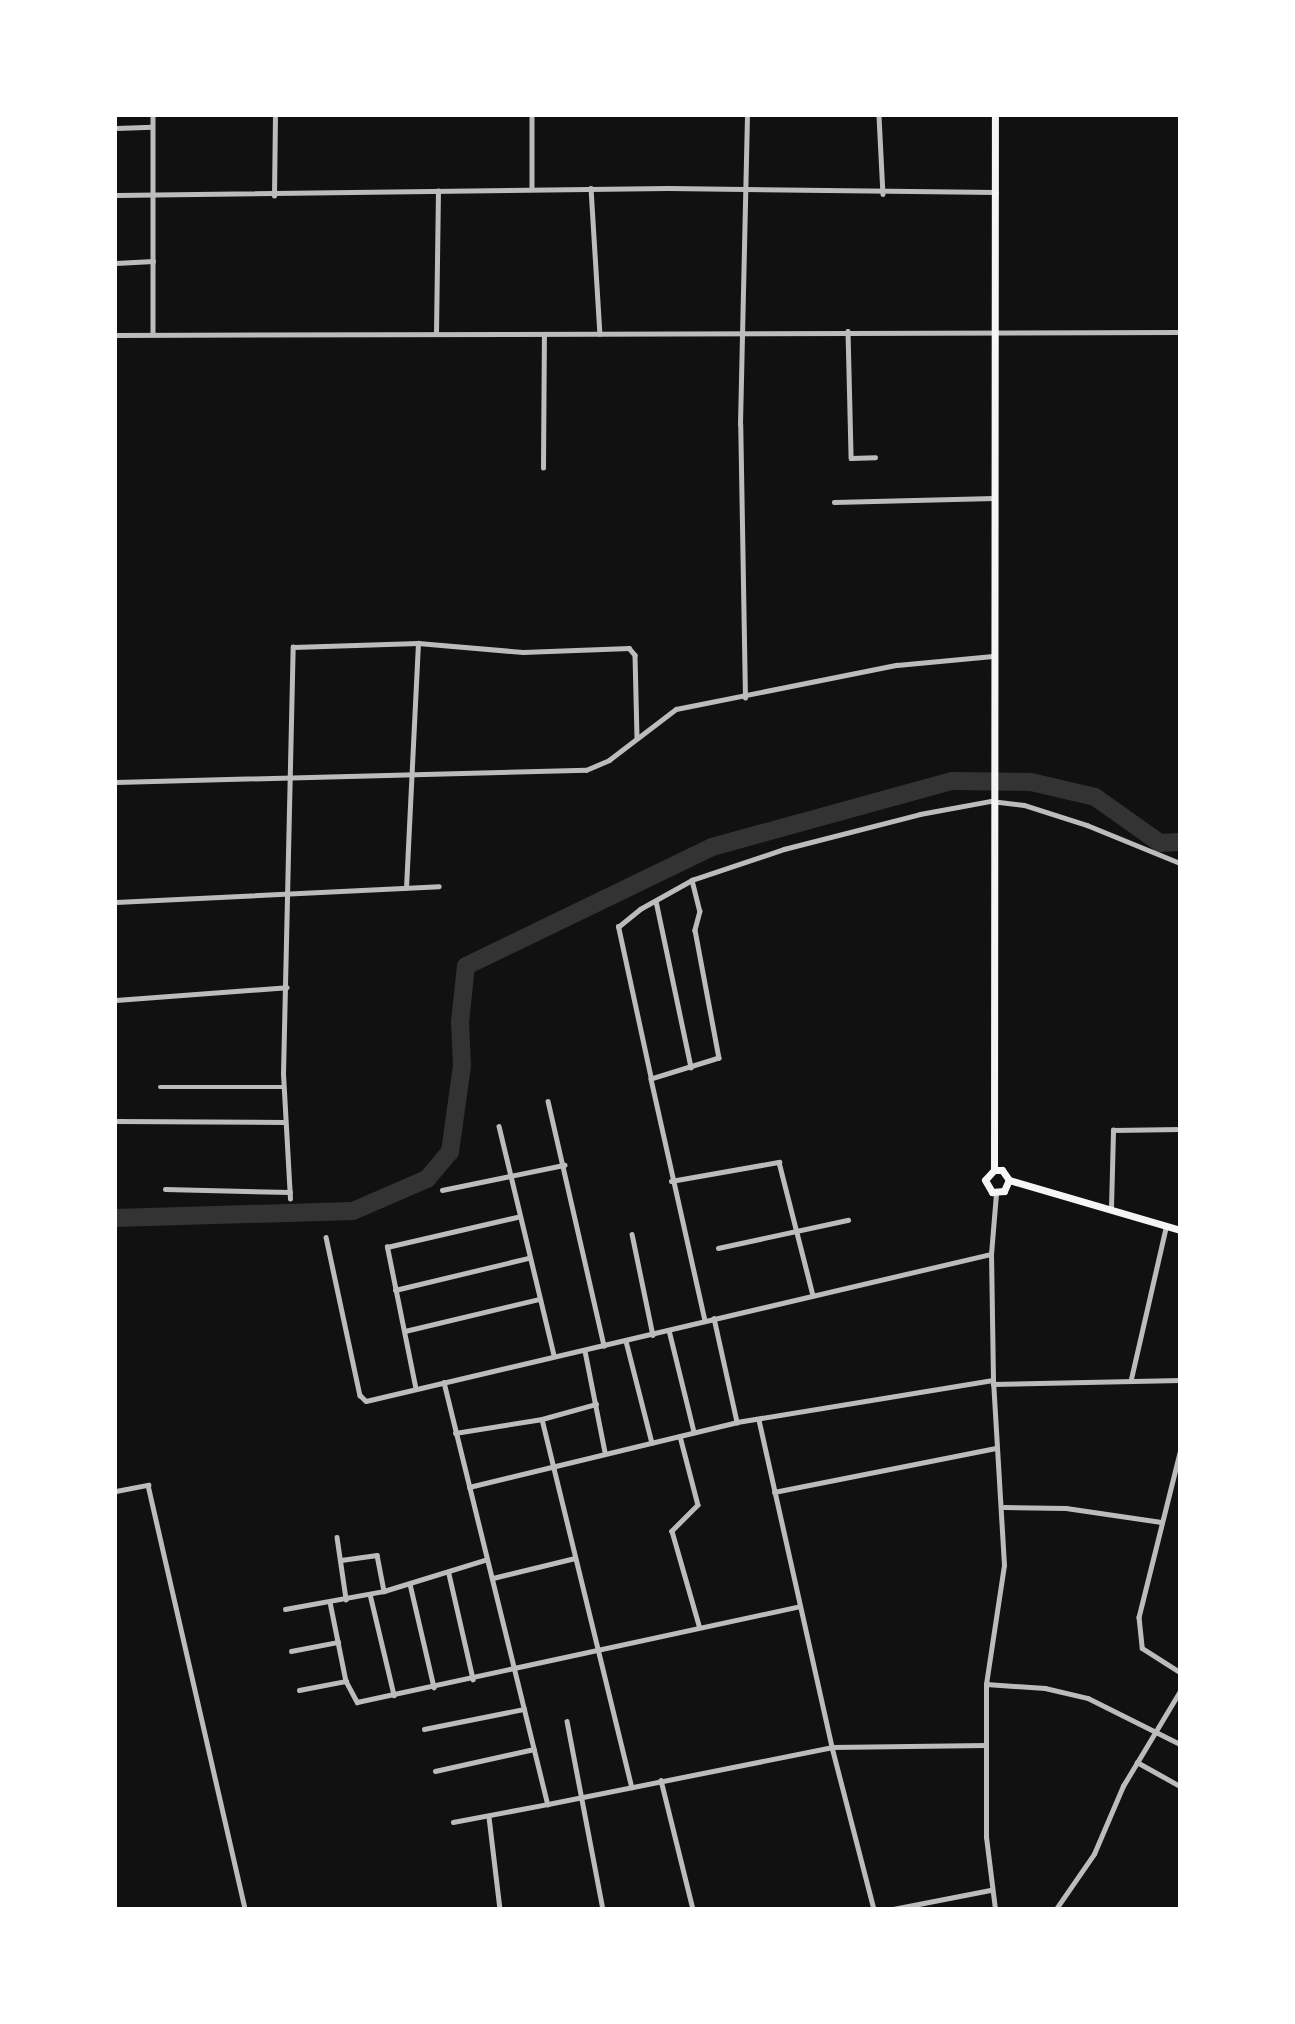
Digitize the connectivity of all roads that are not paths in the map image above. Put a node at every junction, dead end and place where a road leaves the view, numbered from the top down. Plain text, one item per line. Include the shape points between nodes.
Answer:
1 (153, 116) edge
2 (275, 116) edge
3 (532, 116) edge
4 (747, 116) edge
5 (879, 116) edge
6 (995, 116) edge
7 (152, 127) junction
8 (116, 128) edge
9 (591, 188) junction
10 (532, 189) junction
11 (747, 190) junction
12 (438, 191) junction
13 (998, 192) junction
14 (152, 194) junction
15 (883, 194) junction
16 (116, 195) edge
17 (274, 195) junction
18 (153, 261) junction
19 (116, 263) edge
20 (848, 331) junction
21 (742, 332) junction
22 (1180, 332) edge
23 (153, 333) junction
24 (436, 333) junction
25 (995, 333) junction
26 (600, 334) junction
27 (116, 335) edge
28 (544, 335) junction
29 (875, 457) dead end
30 (543, 468) dead end
31 (994, 498) junction
32 (834, 502) dead end
33 (418, 643) junction
34 (993, 656) junction
35 (745, 698) junction
36 (637, 738) junction
37 (408, 776) junction
38 (289, 778) junction
39 (116, 782) edge
40 (991, 797) junction
41 (1180, 863) edge
42 (692, 880) junction
43 (439, 886) dead end
44 (406, 888) junction
45 (288, 895) junction
46 (656, 901) junction
47 (116, 902) edge
48 (287, 987) junction
49 (116, 1000) edge
50 (691, 1067) junction
51 (651, 1079) junction
52 (160, 1087) dead end
53 (284, 1087) junction
54 (548, 1101) dead end
55 (116, 1121) edge
56 (285, 1122) junction
57 (499, 1126) dead end
58 (1180, 1129) edge
59 (564, 1165) junction
60 (994, 1170) junction
61 (511, 1178) junction
62 (1010, 1180) junction
63 (671, 1181) junction
64 (165, 1189) dead end
65 (442, 1190) dead end
66 (290, 1192) junction
67 (996, 1193) junction
68 (290, 1199) dead end
69 (1111, 1208) junction
70 (517, 1217) junction
71 (848, 1220) dead end
72 (1166, 1226) junction
73 (1180, 1230) edge
74 (797, 1232) junction
75 (632, 1234) dead end
76 (326, 1237) dead end
77 (718, 1248) dead end
78 (991, 1254) junction
79 (528, 1258) junction
80 (395, 1290) junction
81 (813, 1296) junction
82 (539, 1299) junction
83 (714, 1318) junction
84 (705, 1321) junction
85 (669, 1330) junction
86 (405, 1331) junction
87 (653, 1335) junction
88 (626, 1341) junction
89 (604, 1346) junction
90 (585, 1351) junction
91 (554, 1355) junction
92 (1131, 1379) junction
93 (1180, 1380) edge
94 (444, 1382) junction
95 (993, 1382) junction
96 (415, 1386) junction
97 (596, 1404) junction
98 (542, 1419) junction
99 (759, 1420) junction
100 (737, 1422) junction
101 (694, 1432) junction
102 (455, 1433) junction
103 (680, 1436) junction
104 (652, 1443) junction
105 (998, 1448) junction
106 (606, 1452) junction
107 (1180, 1453) edge
108 (552, 1466) junction
109 (469, 1487) junction
110 (116, 1491) edge
111 (774, 1492) junction
112 (1004, 1507) junction
113 (1161, 1522) junction
114 (337, 1536) dead end
115 (575, 1558) junction
116 (341, 1560) junction
117 (485, 1560) junction
118 (449, 1574) junction
119 (493, 1578) junction
120 (410, 1584) junction
121 (384, 1591) junction
122 (370, 1594) junction
123 (346, 1599) junction
124 (330, 1602) junction
125 (800, 1606) junction
126 (285, 1609) dead end
127 (699, 1625) junction
128 (338, 1642) junction
129 (597, 1648) junction
130 (291, 1651) dead end
131 (514, 1669) junction
132 (1180, 1672) edge
133 (473, 1679) junction
134 (346, 1681) junction
135 (986, 1684) junction
136 (434, 1687) junction
137 (299, 1690) dead end
138 (1180, 1691) edge
139 (394, 1695) junction
140 (524, 1709) junction
141 (567, 1721) dead end
142 (424, 1729) dead end
143 (1155, 1730) junction
144 (1180, 1744) edge
145 (986, 1745) junction
146 (832, 1747) junction
147 (534, 1749) junction
148 (1137, 1762) junction
149 (435, 1771) dead end
150 (661, 1780) junction
151 (1180, 1786) edge
152 (632, 1787) junction
153 (583, 1797) junction
154 (548, 1804) junction
155 (489, 1817) junction
156 (453, 1822) dead end
157 (990, 1890) junction
158 (245, 1909) edge
159 (500, 1909) edge
160 (603, 1909) edge
161 (693, 1909) edge
162 (874, 1909) edge
163 (893, 1909) edge
164 (995, 1909) edge
165 (1056, 1909) edge

1 - 7 street
2 - 17 street
3 - 10 street
4 - 11 street
5 - 15 street
6 - 13 main road
7 - 8 street
7 - 14 street
9 - 10 street
9 - 11 street
9 - 26 street
10 - 12 street
11 - 15 street
11 - 21 street
12 - 17 street
12 - 24 street
13 - 15 street
13 - 25 main road
14 - 16 street
14 - 17 street
14 - 18 street
18 - 19 street
18 - 23 street
20 - 21 street
20 - 25 street
20 - 29 street via 851,458
21 - 26 street
21 - 35 street
22 - 25 street
23 - 24 street
23 - 27 street
24 - 28 street
25 - 31 main road
26 - 28 street
28 - 30 street
31 - 32 street
31 - 34 main road
33 - 36 street via 523,652 632,650
33 - 37 street
33 - 38 street via 293,647
34 - 35 street via 897,664
34 - 40 main road
35 - 36 street via 676,709
36 - 37 street via 586,771
37 - 38 street
37 - 44 street
38 - 39 street
38 - 45 street
40 - 41 street via 1087,825
40 - 42 street via 785,849
40 - 60 main road
42 - 46 street
42 - 50 street via 701,911 695,930 719,1058
43 - 44 street
44 - 45 street
45 - 47 street
45 - 48 street
46 - 50 street
46 - 51 street via 618,928
48 - 49 street
48 - 53 street
50 - 51 street
51 - 63 street
52 - 53 street
53 - 56 street
54 - 59 street
55 - 56 street
56 - 66 street
57 - 61 street
58 - 69 street via 1113,1130
59 - 61 street
59 - 89 street
60 - 62 main road via 1002,1170
60 - 67 main road via 985,1180 988,1189
61 - 65 street
61 - 70 street
62 - 67 main road via 1007,1188
62 - 69 main road
63 - 74 street via 777,1161
63 - 84 street
64 - 66 street
66 - 68 street
67 - 78 street
69 - 72 main road
70 - 79 street
70 - 80 street via 388,1246
71 - 74 street
72 - 73 main road
72 - 92 street
74 - 77 street
74 - 81 street
75 - 87 street
76 - 96 street via 362,1399
78 - 81 street
78 - 95 street
79 - 80 street
79 - 82 street
80 - 86 street
81 - 83 street
82 - 86 street
82 - 91 street
83 - 84 street
83 - 100 street
84 - 85 street
85 - 87 street
85 - 101 street
86 - 96 street
87 - 88 street
88 - 89 street
88 - 104 street
89 - 90 street
90 - 91 street
90 - 97 street
91 - 94 street
92 - 93 street
92 - 95 street
94 - 96 street
94 - 102 street
95 - 99 street
95 - 105 street
97 - 98 street
97 - 106 street
98 - 102 street
98 - 108 street
99 - 100 street
99 - 111 street
100 - 101 street
101 - 103 street
102 - 109 street
103 - 104 street
103 - 127 street via 698,1505 672,1531
104 - 106 street
105 - 111 street
105 - 112 street
106 - 108 street
107 - 113 street
108 - 109 street
108 - 115 street
109 - 117 street
110 - 158 street via 148,1485
111 - 125 street
112 - 113 street via 1066,1508
112 - 135 street via 1001,1600
113 - 132 street via 1152,1576 1139,1610 1141,1641 1146,1652
114 - 116 street
115 - 119 street
115 - 129 street
116 - 121 street via 377,1555
116 - 123 street
117 - 118 street
117 - 119 street
118 - 120 street
118 - 133 street
119 - 131 street
120 - 121 street
120 - 136 street
121 - 122 street
122 - 123 street
122 - 139 street
123 - 124 street
124 - 126 street
124 - 128 street
125 - 127 street
125 - 146 street
127 - 129 street
128 - 130 street
128 - 134 street
129 - 131 street
129 - 152 street
131 - 133 street
131 - 140 street
133 - 136 street
134 - 137 street
134 - 139 street via 357,1702
135 - 143 street via 1045,1688 1088,1698
135 - 145 street
136 - 139 street
138 - 143 street
140 - 142 street
140 - 147 street
141 - 153 street
143 - 144 street
143 - 148 street
145 - 146 street
145 - 157 street
146 - 150 street
146 - 162 street
147 - 149 street
147 - 154 street
148 - 151 street
148 - 165 street via 1094,1854
150 - 152 street
150 - 161 street
152 - 153 street
153 - 154 street
153 - 160 street
154 - 155 street
155 - 156 street
155 - 159 street
157 - 163 street
157 - 164 street

